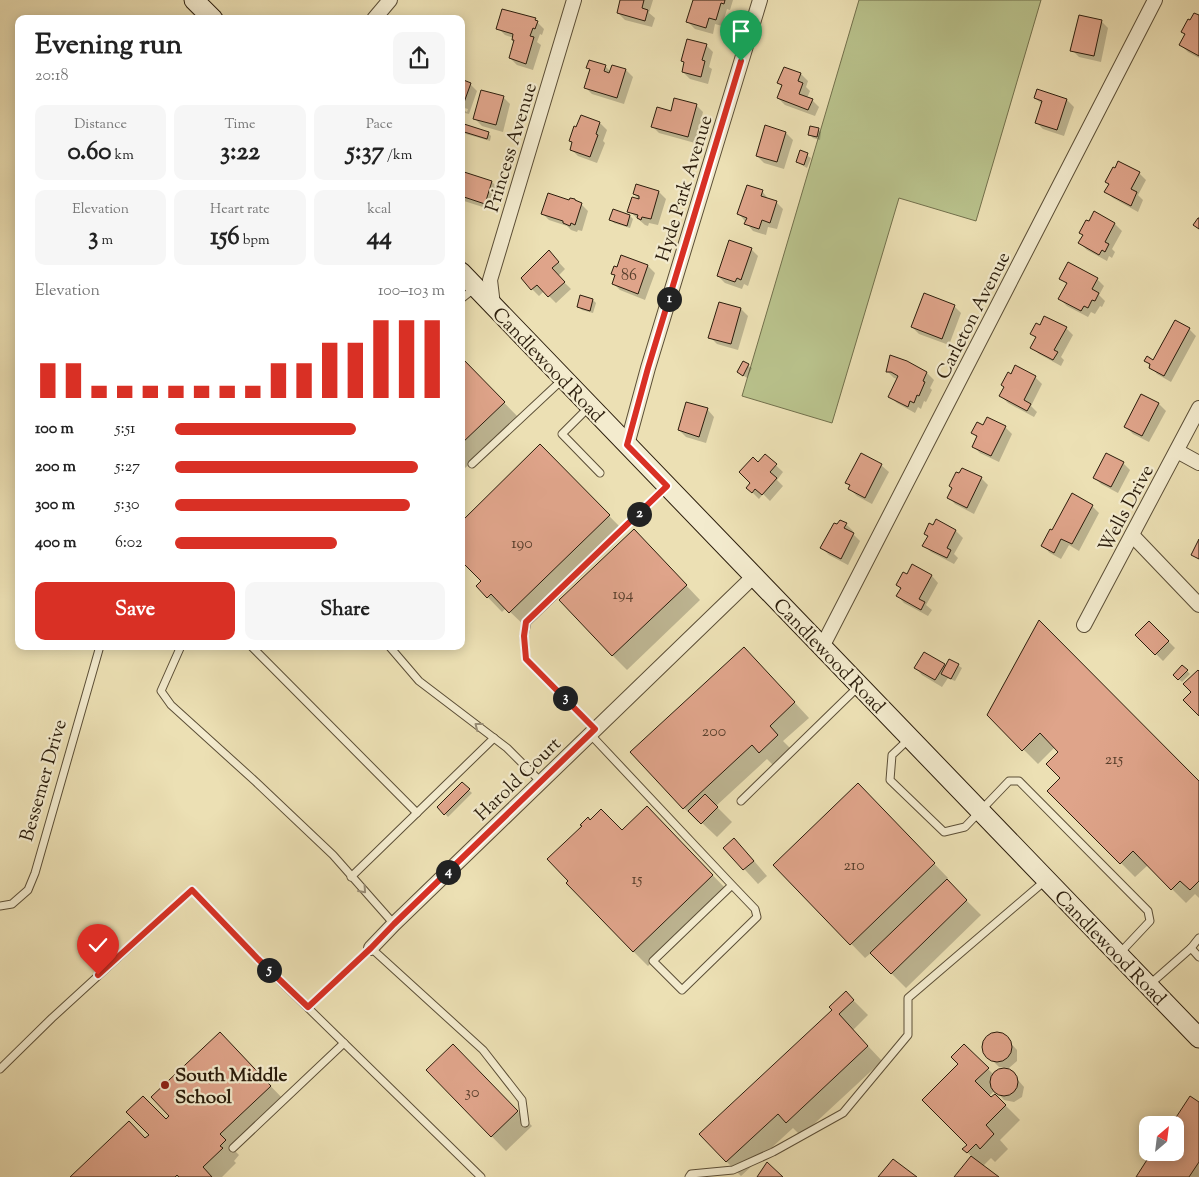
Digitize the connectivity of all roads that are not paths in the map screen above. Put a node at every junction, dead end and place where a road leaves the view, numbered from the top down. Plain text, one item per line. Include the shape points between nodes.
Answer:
1 (194, 0) edge
2 (390, 0) edge
3 (574, 0) edge
4 (760, 0) edge
5 (1155, 0) edge
6 (209, 15) edge
7 (377, 15) edge
8 (468, 293) edge
9 (493, 306) junction
10 (564, 378) junction
11 (590, 406) junction
12 (1199, 408) edge
13 (627, 445) junction
14 (1177, 451) junction
15 (1199, 463) edge
16 (472, 464) dead end
17 (600, 474) dead end
18 (667, 486) junction
19 (1132, 535) junction
20 (754, 576) junction
21 (1199, 605) edge
22 (1084, 625) dead end
23 (822, 646) junction
24 (99, 650) edge
25 (179, 650) edge
26 (255, 650) edge
27 (392, 650) edge
28 (860, 686) junction
29 (592, 732) junction
30 (494, 738) junction
31 (910, 738) junction
32 (541, 782) junction
33 (741, 801) dead end
34 (980, 810) junction
35 (417, 813) junction
36 (352, 877) junction
37 (1046, 880) junction
38 (732, 885) junction
39 (0, 906) edge
40 (394, 924) junction
41 (1199, 938) edge
42 (371, 948) junction
43 (1191, 948) junction
44 (1119, 955) junction
45 (1199, 957) edge
46 (1148, 986) junction
47 (308, 1007) junction
48 (1199, 1038) edge
49 (344, 1043) junction
50 (0, 1069) edge
51 (525, 1123) dead end
52 (233, 1148) dead end
53 (481, 1177) edge
54 (689, 1177) edge

1 - 6 street
2 - 7 street
3 - 9 street, Princess Avenue via 490,280
4 - 13 street, Hyde Park Avenue
5 - 23 street, Carleton Avenue
8 - 9 street, Candlewood Road
9 - 10 street, Candlewood Road
10 - 11 street, Candlewood Road
10 - 16 lane
11 - 13 street, Candlewood Road
11 - 17 lane via 562,434
12 - 14 street, Wells Drive
13 - 18 street, Candlewood Road
14 - 15 street
14 - 19 street, Wells Drive
18 - 20 street, Candlewood Road
18 - 29 lane via 526,622 526,659
19 - 21 street
19 - 22 street, Wells Drive
20 - 23 street, Candlewood Road
20 - 29 street, Harold Court
23 - 28 street, Candlewood Road
24 - 39 lane, Bessemer Drive via 32,881 28,890 12,904
25 - 36 lane via 161,691 171,705 333,855
26 - 35 lane
30 -> 27 lane via 419,680
28 - 31 street, Candlewood Road
28 - 33 lane
29 - 32 street, Harold Court
29 - 38 lane
30 - 32 lane
30 - 35 lane
31 - 34 street, Candlewood Road
31 - 34 lane via 892,755 890,780 944,832 965,827
32 - 40 street, Harold Court
34 - 37 street, Candlewood Road
34 - 44 lane via 1009,781 1018,781 1148,911 1150,921
35 - 36 lane
36 -> 40 lane
37 - 44 street, Candlewood Road
37 - 54 lane via 908,998 908,1035 843,1113 733,1170 691,1174
38 - 38 lane via 755,909 757,916 682,990 653,962
40 - 42 street, Harold Court
41 - 43 lane
42 - 47 lane, Harold Court
42 - 51 lane via 483,1050 522,1100
43 - 45 lane
43 - 46 lane
44 - 46 street, Candlewood Road
46 - 48 street, Candlewood Road
47 - 49 lane
47 - 50 lane via 192,890
49 - 52 lane
49 - 53 lane

